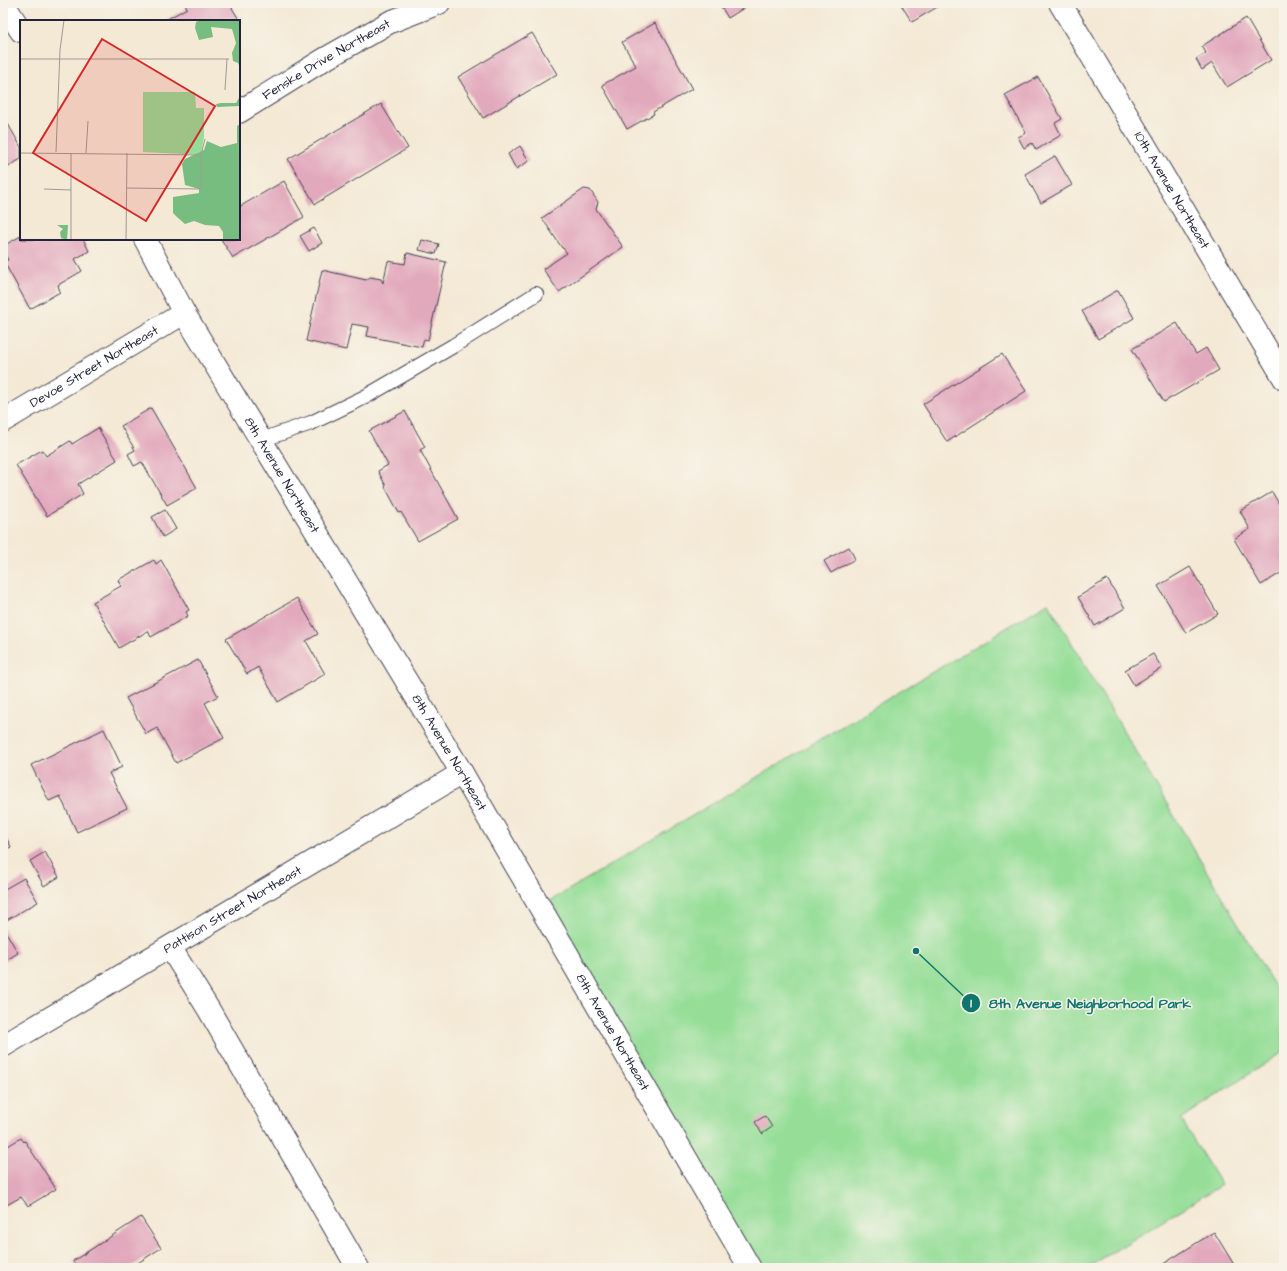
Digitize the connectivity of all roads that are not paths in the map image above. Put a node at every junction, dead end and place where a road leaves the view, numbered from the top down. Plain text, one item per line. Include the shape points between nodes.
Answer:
1 (3, 3) edge
2 (439, 3) edge
3 (1060, 3) edge
4 (20, 29) edge
5 (240, 111) edge
6 (146, 240) edge
7 (536, 294) dead end
8 (184, 313) junction
9 (1284, 378) edge
10 (3, 421) edge
11 (261, 440) junction
12 (462, 773) junction
13 (170, 947) junction
14 (3, 1046) edge
15 (358, 1268) edge
16 (750, 1268) edge

1 - 4 street
2 - 5 street, Fenske Drive Northeast via 390,22
3 - 9 street, 10th Avenue Northeast
6 - 8 street, 8th Avenue Northeast
7 - 11 lane via 365,397 311,422
8 - 10 street, Devoe Street Northeast
8 - 11 street, 8th Avenue Northeast
11 - 12 street, 8th Avenue Northeast
12 - 13 street, Pattison Street Northeast
12 - 16 street, 8th Avenue Northeast
13 - 14 street, Pattison Street Northeast
13 - 15 street

